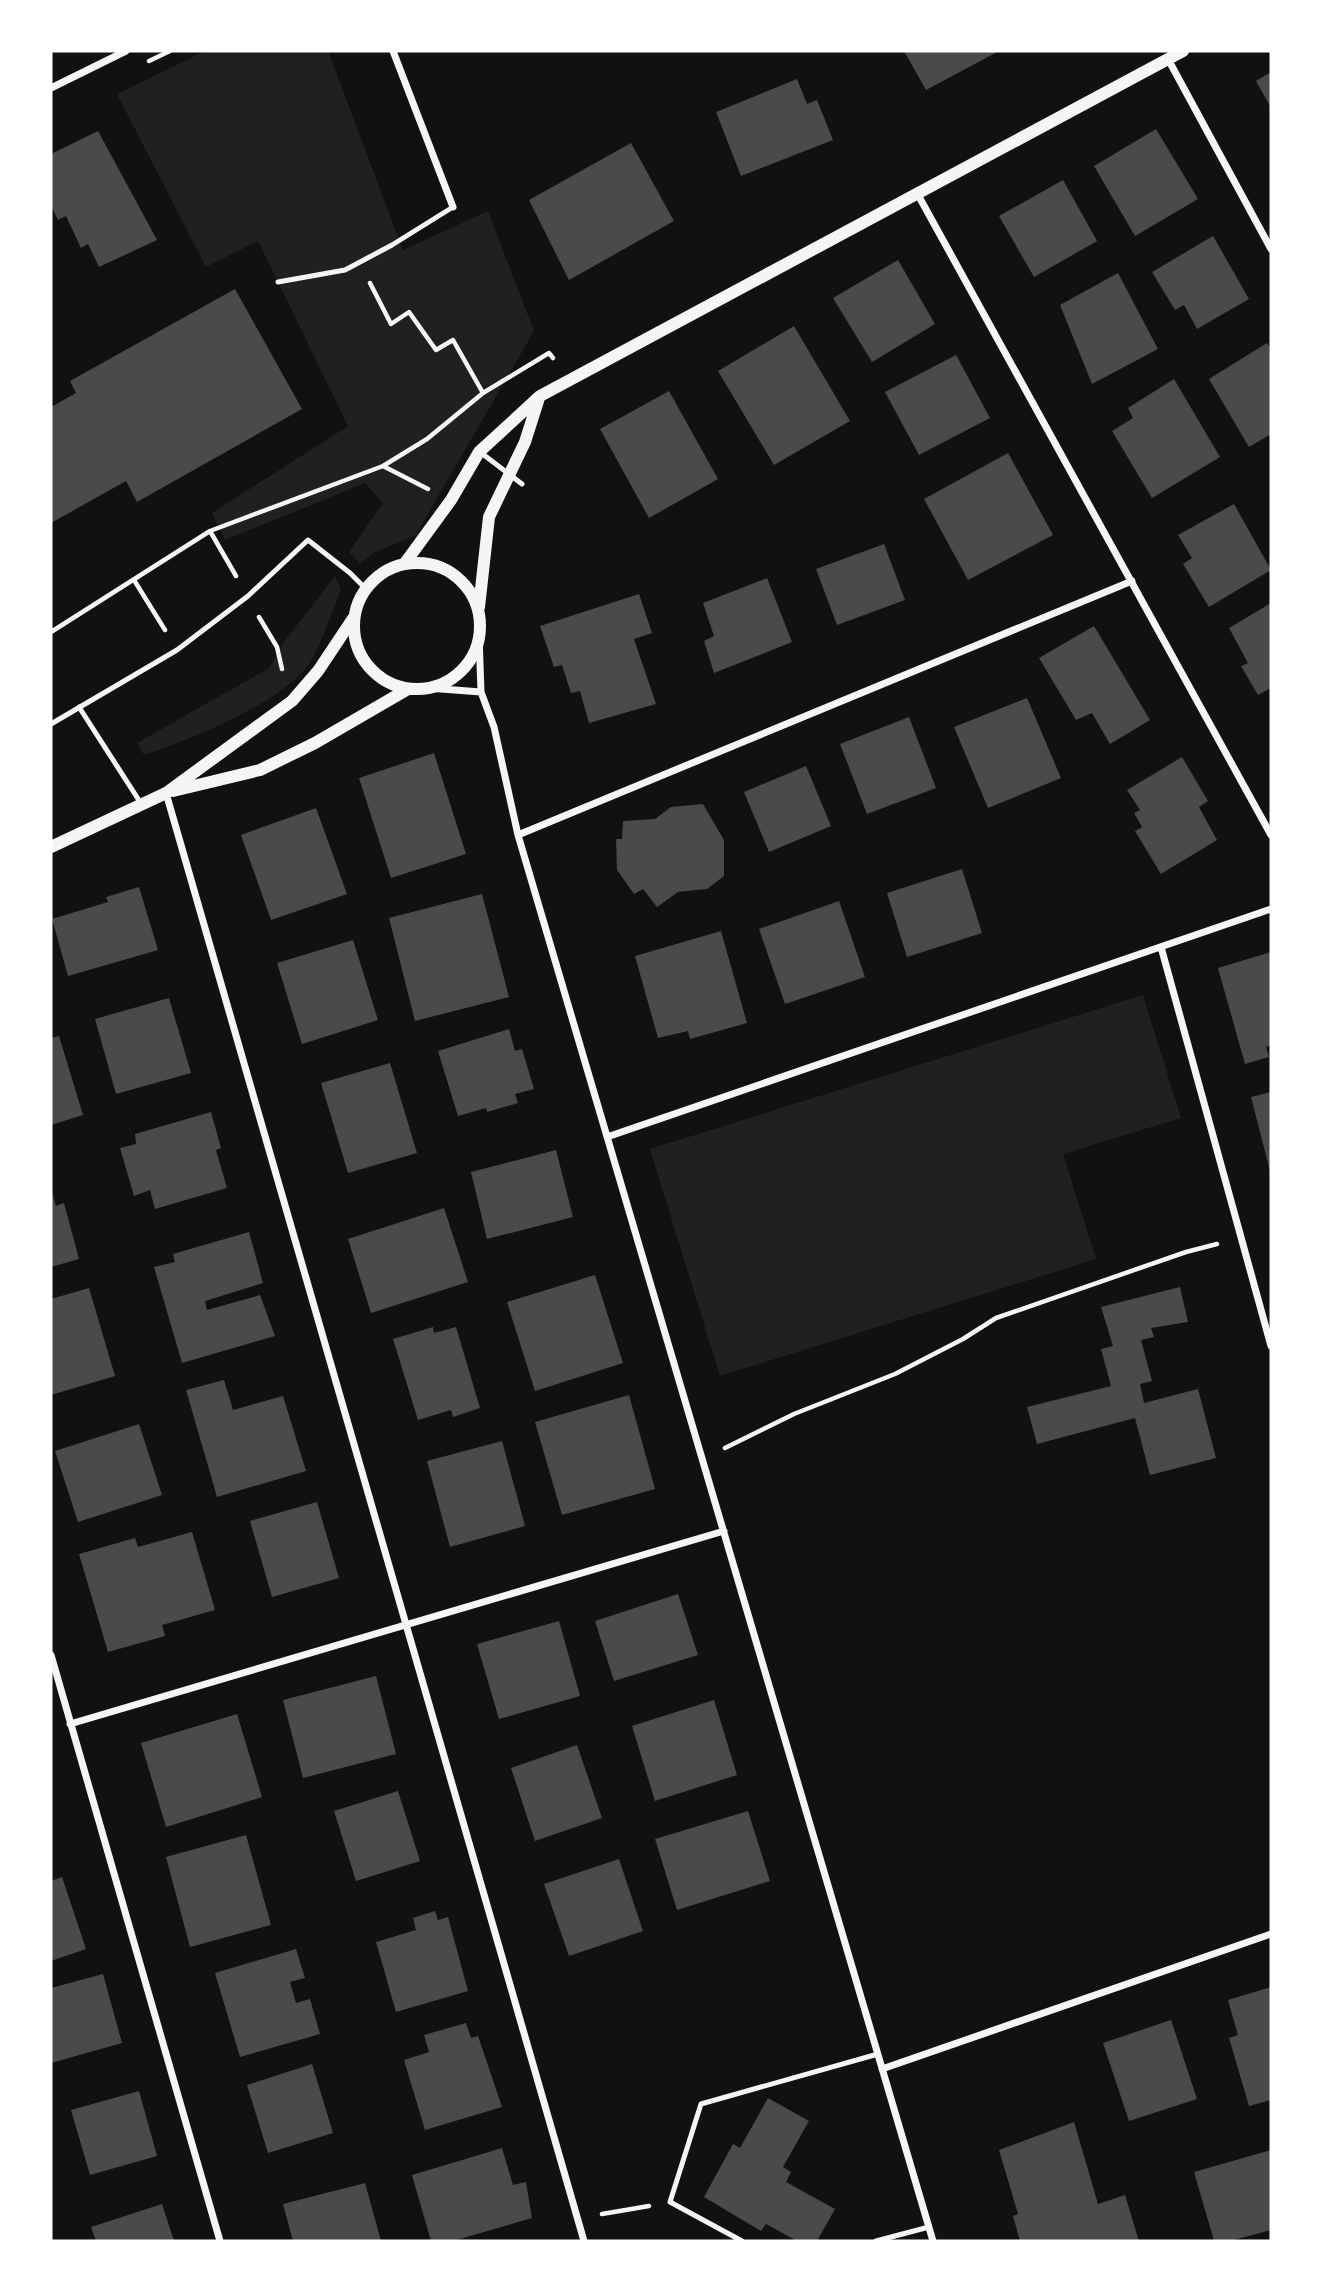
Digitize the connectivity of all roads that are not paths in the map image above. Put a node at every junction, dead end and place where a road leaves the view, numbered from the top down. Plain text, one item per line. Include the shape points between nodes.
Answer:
1 (127, 51) edge
2 (393, 51) edge
3 (1183, 51) edge
4 (1168, 59) junction
5 (51, 88) edge
6 (916, 192) junction
7 (453, 207) joint
8 (1271, 249) edge
9 (278, 282) dead end
10 (540, 396) junction
11 (480, 452) junction
12 (512, 474) junction
13 (522, 484) dead end
14 (405, 563) junction
15 (1132, 581) junction
16 (366, 589) junction
17 (479, 614) junction
18 (354, 617) junction
19 (479, 635) junction
20 (428, 688) junction
21 (408, 689) junction
22 (481, 692) junction
23 (79, 707) junction
24 (51, 723) edge
25 (166, 793) junction
26 (142, 805) junction
27 (518, 835) junction
28 (1271, 835) edge
29 (51, 847) edge
30 (1271, 909) edge
31 (1161, 947) junction
32 (607, 1137) junction
33 (1271, 1346) edge
34 (724, 1531) junction
35 (406, 1625) junction
36 (51, 1655) edge
37 (70, 1724) junction
38 (1271, 1934) edge
39 (878, 2054) junction
40 (883, 2069) junction
41 (929, 2227) junction
42 (220, 2241) edge
43 (584, 2241) edge
44 (743, 2241) edge
45 (876, 2241) edge
46 (933, 2241) edge

1 - 5 street
2 - 7 street
3 - 4 street
4 - 6 street
4 - 8 street
6 - 10 street
6 - 15 street
7 - 9 lane via 345,270
10 - 11 street
10 - 12 street
11 - 12 lane
11 - 14 street
12 - 13 lane
12 - 17 street via 489,517
14 - 16 street via 387,570
14 - 17 street via 426,563 461,580
15 - 27 street
15 - 28 street
16 - 18 street
16 - 23 lane via 308,540 248,596 177,650
17 - 19 street
18 - 21 street via 354,637 372,671
18 - 25 street via 292,701
19 - 20 street via 463,670
19 - 22 street
20 - 21 street
20 - 22 street
21 - 25 street via 260,770
22 - 27 street via 494,727
23 - 24 lane
23 - 26 lane
25 - 26 street
25 - 35 street
26 - 29 street
27 - 32 street
30 - 31 street
31 - 32 street
31 - 33 street
32 - 34 street
34 - 35 street
34 - 39 street
35 - 37 street
35 - 43 street
36 - 37 street
37 - 42 street
38 - 40 street
39 - 40 street
39 - 44 lane via 701,2104 670,2202
40 - 41 street
41 - 45 lane
41 - 46 street

